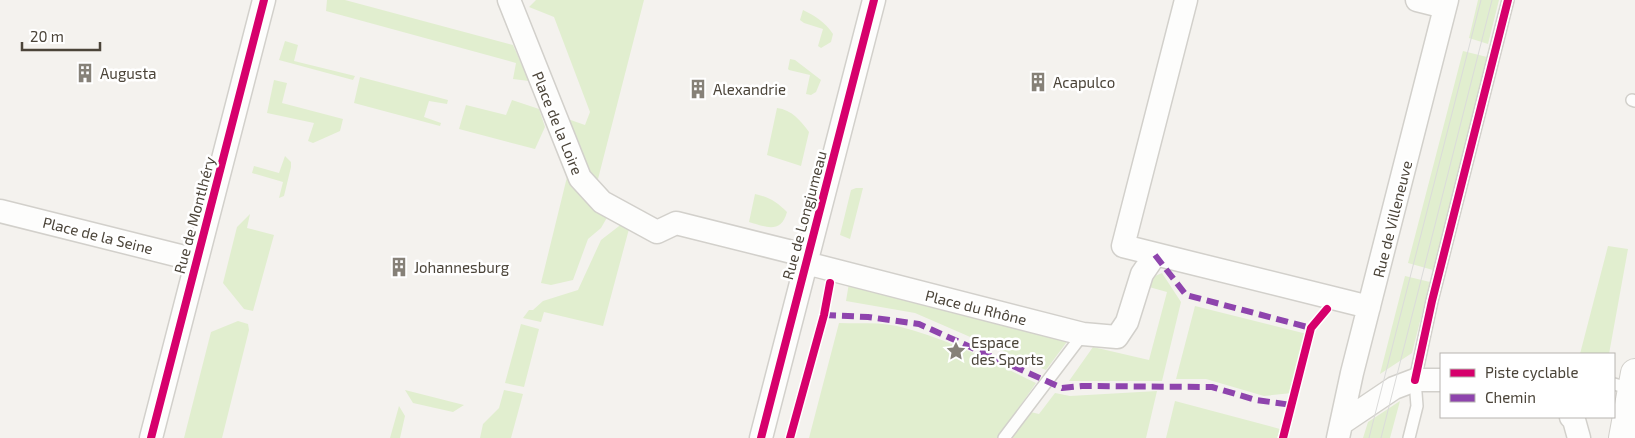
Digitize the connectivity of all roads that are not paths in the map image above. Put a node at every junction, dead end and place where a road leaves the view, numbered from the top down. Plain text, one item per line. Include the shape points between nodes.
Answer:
1 (264, 0) edge
2 (507, 0) edge
3 (874, 0) edge
4 (1186, 0) edge
5 (1417, 0) edge
6 (1508, 0) edge
7 (1446, 4) edge
8 (0, 211) edge
9 (1155, 255) junction
10 (196, 260) junction
11 (807, 260) junction
12 (1370, 307) junction
13 (1083, 334) junction
14 (1415, 380) junction
15 (1440, 380) edge
16 (1627, 382) edge
17 (1572, 418) edge
18 (1340, 431) edge
19 (152, 438) edge
20 (761, 438) edge
21 (1004, 438) edge
22 (1408, 438) edge
23 (1579, 438) edge
24 (1623, 438) edge

1 - 10 street, Rue de Montlhéry
2 - 11 street, Place de la Loire via 580,178 602,202 657,232 676,223
3 - 11 street, Rue de Longjumeau
4 - 9 street via 1123,246
5 - 7 street
6 - 14 lane
7 - 12 street, Rue de Villeneuve
8 - 10 street, Place de la Seine
9 - 12 street
9 - 13 street, Place du Rhône via 1142,274 1127,322 1117,337
10 - 19 street, Rue de Montlhéry
11 - 13 street, Place du Rhône
11 - 20 street, Rue de Longjumeau
12 - 18 street, Rue de Villeneuve
13 - 21 lane
14 - 15 street
14 - 18 street via 1394,388
14 - 22 lane via 1417,406
16 - 24 street
17 - 23 street

